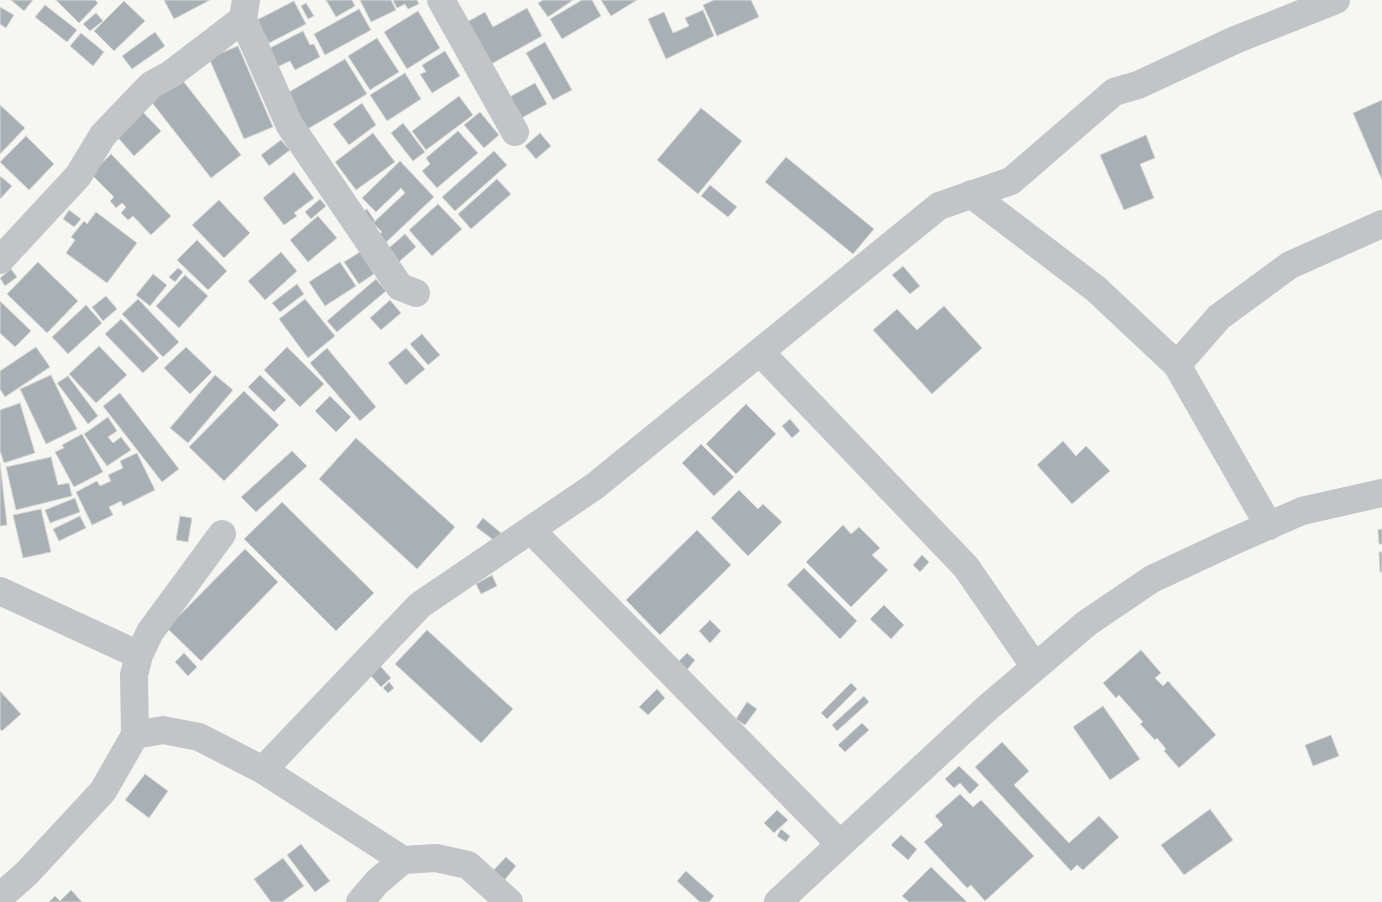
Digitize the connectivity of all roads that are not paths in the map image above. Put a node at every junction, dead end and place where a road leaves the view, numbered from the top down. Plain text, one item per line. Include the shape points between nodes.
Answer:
1 (441, 0) edge
2 (1336, 0) edge
3 (248, 6) edge
4 (515, 132) dead end
5 (972, 194) junction
6 (1382, 224) edge
7 (0, 260) edge
8 (416, 293) dead end
9 (760, 352) junction
10 (1177, 365) junction
11 (1382, 493) edge
12 (1269, 526) junction
13 (531, 530) junction
14 (222, 534) dead end
15 (0, 592) edge
16 (139, 655) junction
17 (1035, 667) junction
18 (135, 735) junction
19 (263, 770) junction
20 (840, 844) junction
21 (403, 860) junction
22 (0, 897) edge
23 (360, 902) edge
24 (509, 902) edge
25 (778, 902) edge

1 - 4 street
2 - 5 street via 1235,40 1138,85 1114,92 1011,181
3 - 7 street via 170,74 151,86 104,135 78,176
3 - 8 street via 289,124 400,287
5 - 9 street via 938,206
5 - 10 street via 1096,289
6 - 10 street via 1290,264 1219,316
9 - 13 street via 595,486
9 - 17 street via 966,567
10 - 12 street
11 - 12 street via 1302,512
12 - 17 street via 1152,579 1087,623
13 - 19 street via 420,605
13 - 20 street
14 - 16 street via 150,632
15 - 16 street
16 - 18 street via 134,675
17 - 20 street
18 - 19 street via 163,730 199,737
18 - 22 street via 103,792
19 - 21 street
20 - 25 street
21 - 23 street
21 - 24 street via 436,858 468,864

